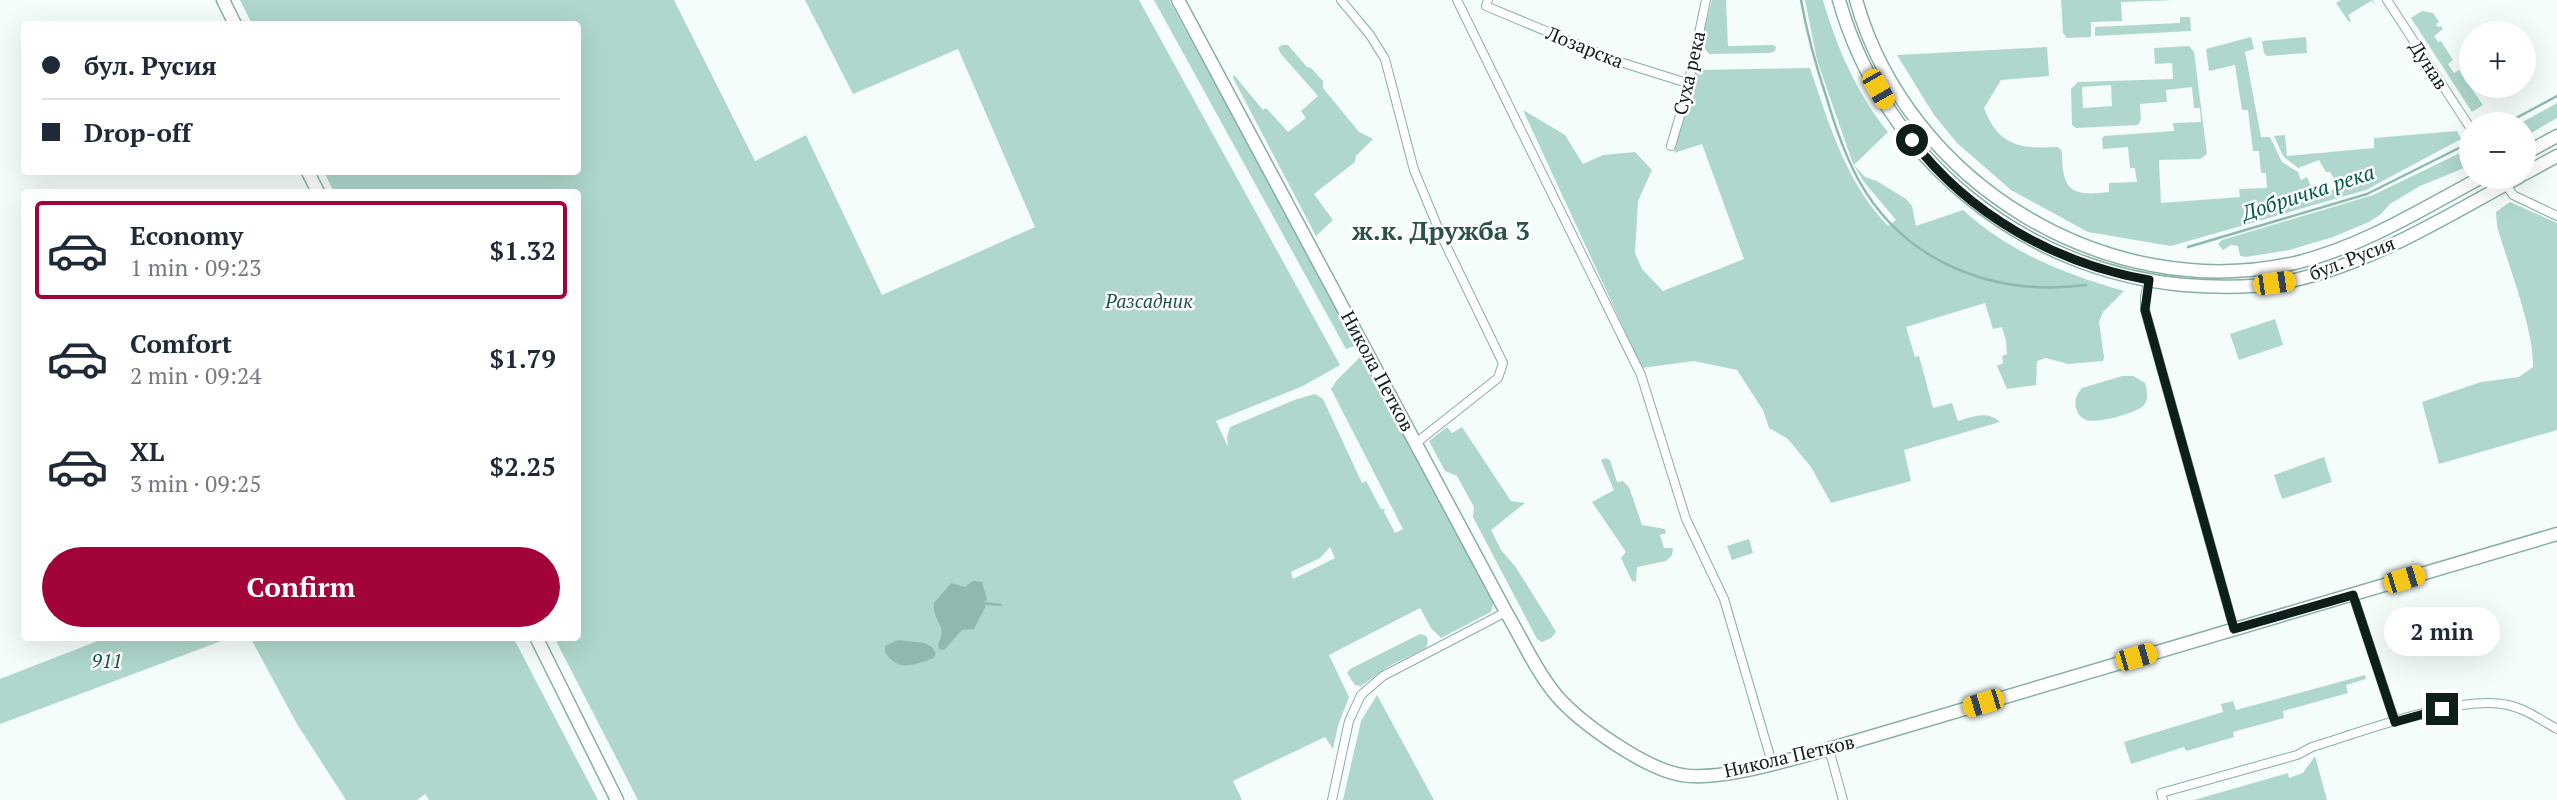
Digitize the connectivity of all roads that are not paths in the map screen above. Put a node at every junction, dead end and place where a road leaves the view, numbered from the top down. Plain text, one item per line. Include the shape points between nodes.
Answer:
1 (223, 0) edge
2 (1178, 0) edge
3 (1341, 0) edge
4 (1457, 0) edge
5 (1706, 0) edge
6 (1839, 0) edge
7 (1856, 0) edge
8 (2387, 0) edge
9 (1487, 3) edge
10 (234, 21) edge
11 (1687, 83) junction
12 (2460, 112) edge
13 (2557, 136) edge
14 (1671, 146) dead end
15 (2536, 147) edge
16 (2557, 156) edge
17 (2536, 168) edge
18 (2459, 189) edge
19 (2489, 189) edge
20 (2509, 189) edge
21 (2557, 216) edge
22 (2149, 280) junction
23 (1416, 443) junction
24 (2557, 534) edge
25 (2353, 595) junction
26 (1506, 612) junction
27 (2234, 629) junction
28 (538, 641) edge
29 (2395, 722) junction
30 (2557, 729) edge
31 (1829, 749) junction
32 (1772, 763) junction
33 (617, 800) edge
34 (1332, 800) edge
35 (1843, 800) edge
36 (2163, 800) edge

1 - 10 main road
2 - 23 main road, Никола Петков
3 - 23 street via 1385,60 1414,170 1503,363 1498,378
4 - 32 street via 1640,375 1686,519 1724,599
5 - 11 street, Суха река
6 - 22 main road, бул. Русия via 1864,65 1892,113 1962,194 2037,243 2087,265
7 - 18 main road, бул. Русия via 1878,57 1936,144 2003,204 2044,229 2092,249 2155,265 2206,270 2294,263 2373,235
8 - 12 street, Дунав
9 - 11 street, Лозарска via 1617,61
11 - 14 street, Суха река
13 - 15 main road
16 - 17 main road, бул. Русия
19 - 22 main road, бул. Русия via 2380,250 2297,279 2206,287
20 - 21 street
22 - 27 street via 2145,310
23 - 26 main road, Никола Петков
24 - 25 main road, Никола Петков
25 - 27 main road, Никола Петков
25 - 29 street
26 - 32 main road, Никола Петков via 1556,694 1634,756 1684,776 1731,773
26 - 34 street via 1382,676 1361,695 1349,721
27 - 31 main road, Никола Петков
28 - 33 main road
29 - 30 street via 2442,709 2498,704 2520,709
29 - 36 street via 2161,793
31 - 32 main road, Никола Петков
31 - 35 street

